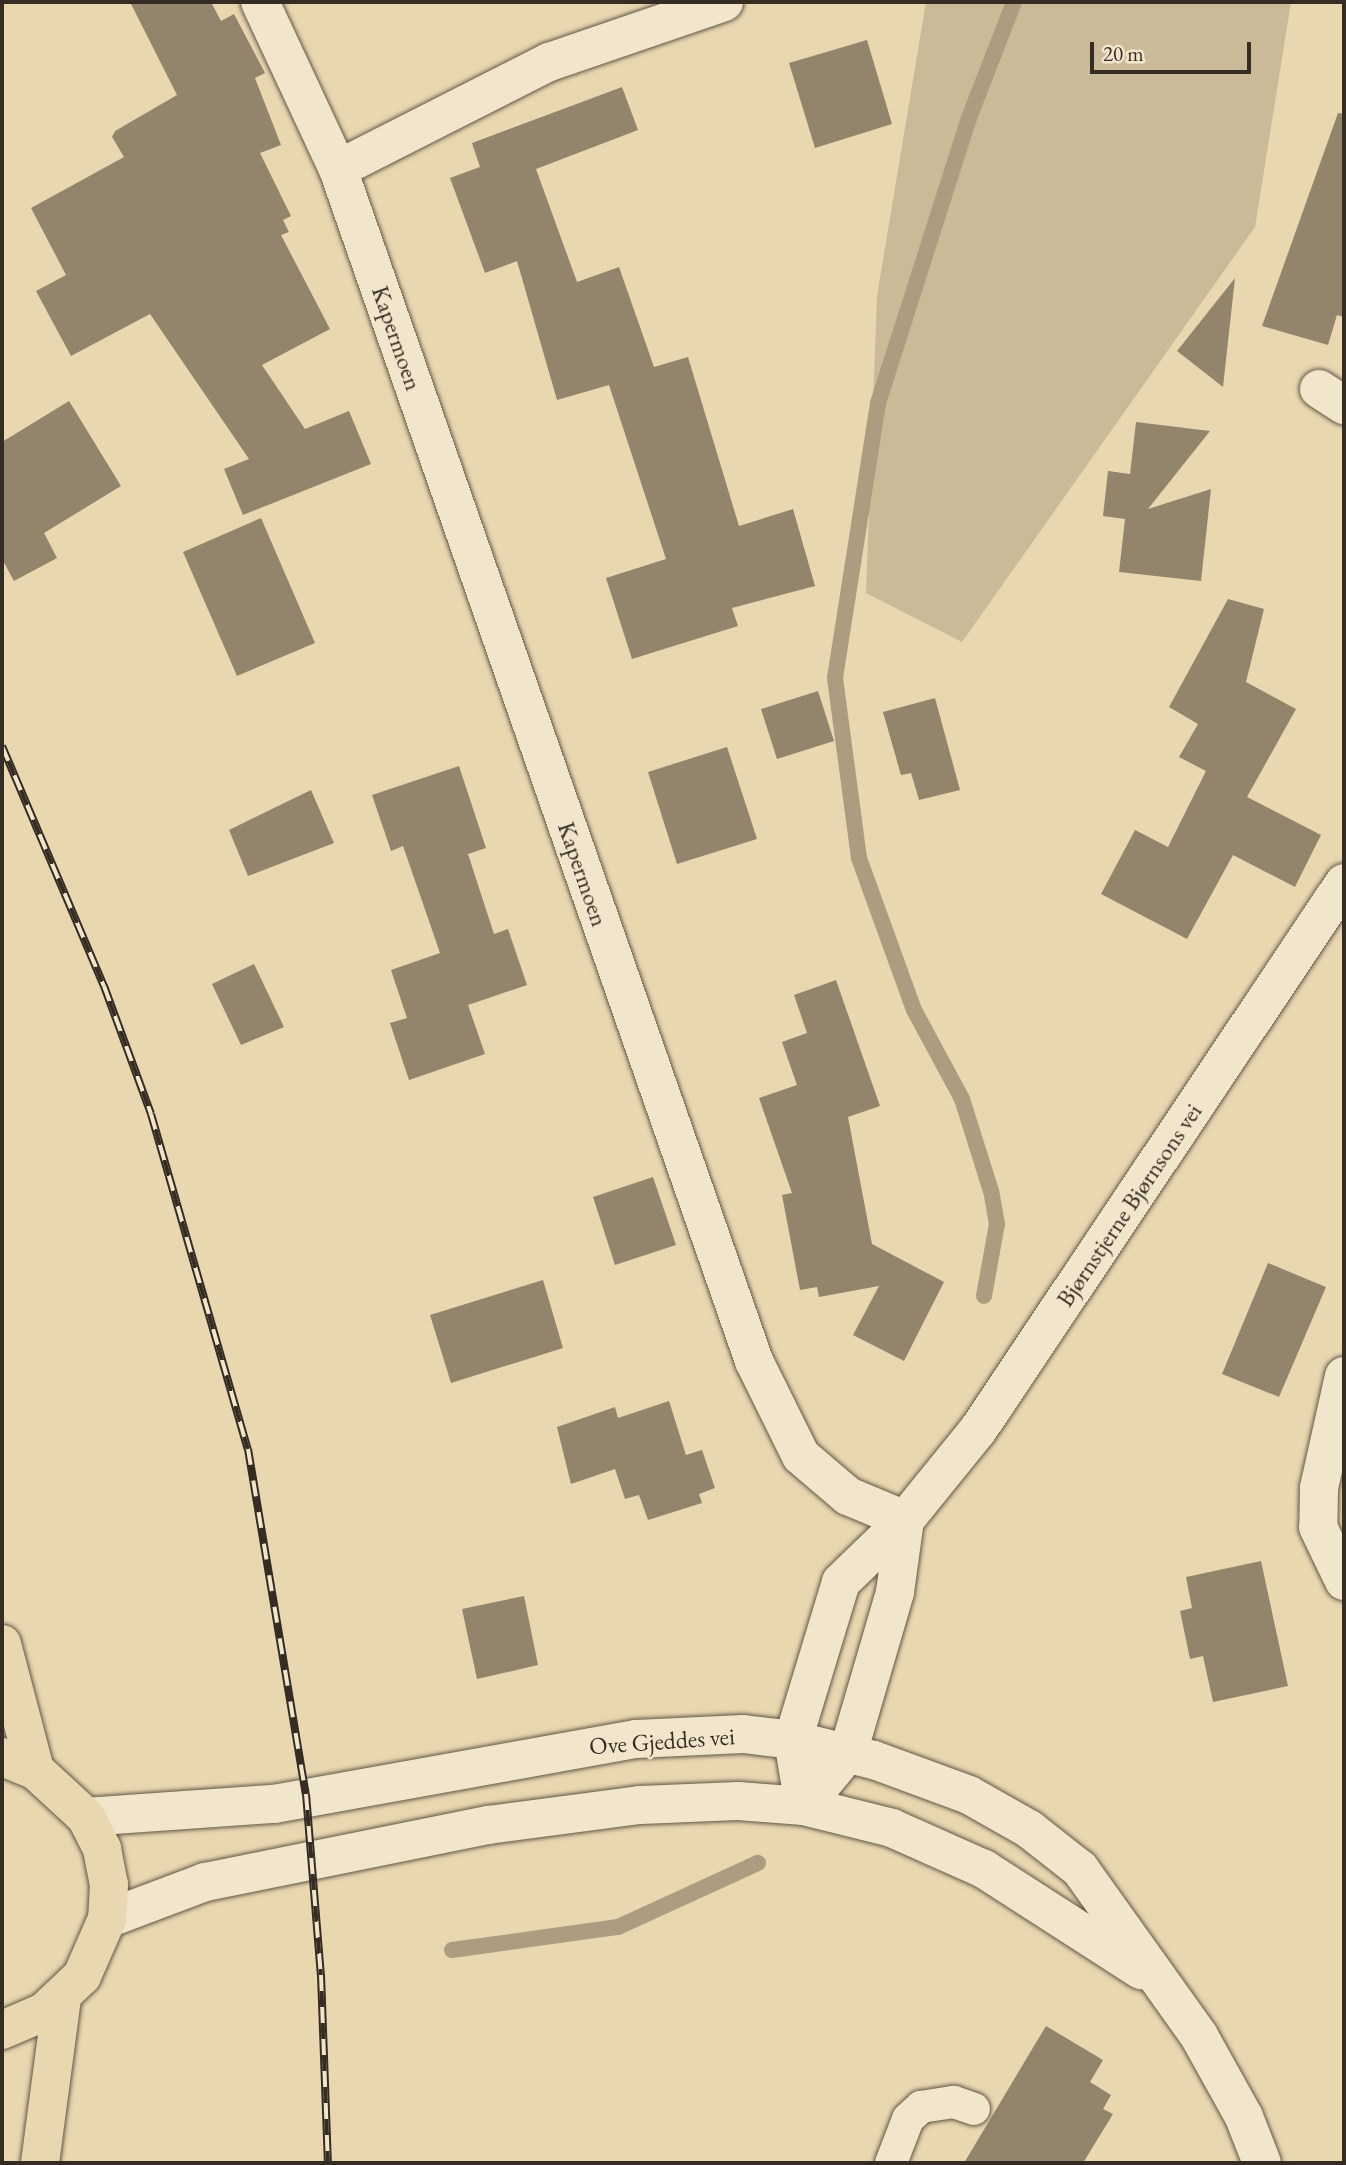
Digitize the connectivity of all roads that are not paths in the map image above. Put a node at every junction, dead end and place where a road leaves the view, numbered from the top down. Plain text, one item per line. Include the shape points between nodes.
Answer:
1 (260, 2) edge
2 (724, 2) edge
3 (338, 169) junction
4 (1344, 883) edge
5 (1344, 1376) edge
6 (905, 1520) junction
7 (1344, 1581) edge
8 (2, 1644) edge
9 (793, 1740) junction
10 (849, 1753) junction
11 (18, 1764) edge
12 (804, 1806) junction
13 (86, 1817) junction
14 (107, 1919) junction
15 (1154, 1978) junction
16 (62, 1999) junction
17 (2, 2030) edge
18 (974, 2109) dead end
19 (40, 2163) edge
20 (891, 2163) edge
21 (1262, 2163) edge

1 - 3 street, Kapermoen
2 - 3 street via 549,62
3 - 6 street, Kapermoen via 759,1373 801,1456 823,1479
4 - 6 street, Bjørnstjerne Bjørnsons vei via 978,1430
5 - 7 street via 1319,1488 1318,1527
6 - 9 street, Bjørnstjerne Bjørnsons vei via 841,1582
6 - 10 street via 895,1592
8 - 11 main road
9 - 10 street, Ove Gjeddes vei
9 - 12 street, Bjørnstjerne Bjørnsons vei
9 - 13 street, Ove Gjeddes vei via 744,1734 636,1739 274,1804
10 - 12 street
10 - 15 street, Ove Gjeddes vei via 918,1773 1029,1829 1080,1869
11 - 13 main road
12 - 14 street, Ove Gjeddes vei via 688,1800 569,1812 218,1879
12 - 15 street, Ove Gjeddes vei via 892,1828 984,1869
13 - 14 main road via 102,1849
14 - 16 main road via 98,1949
15 - 21 street, Ove Gjeddes vei via 1199,2036 1244,2117
16 - 17 main road
16 - 19 main road
18 - 20 lane via 954,2102 921,2107 908,2119

